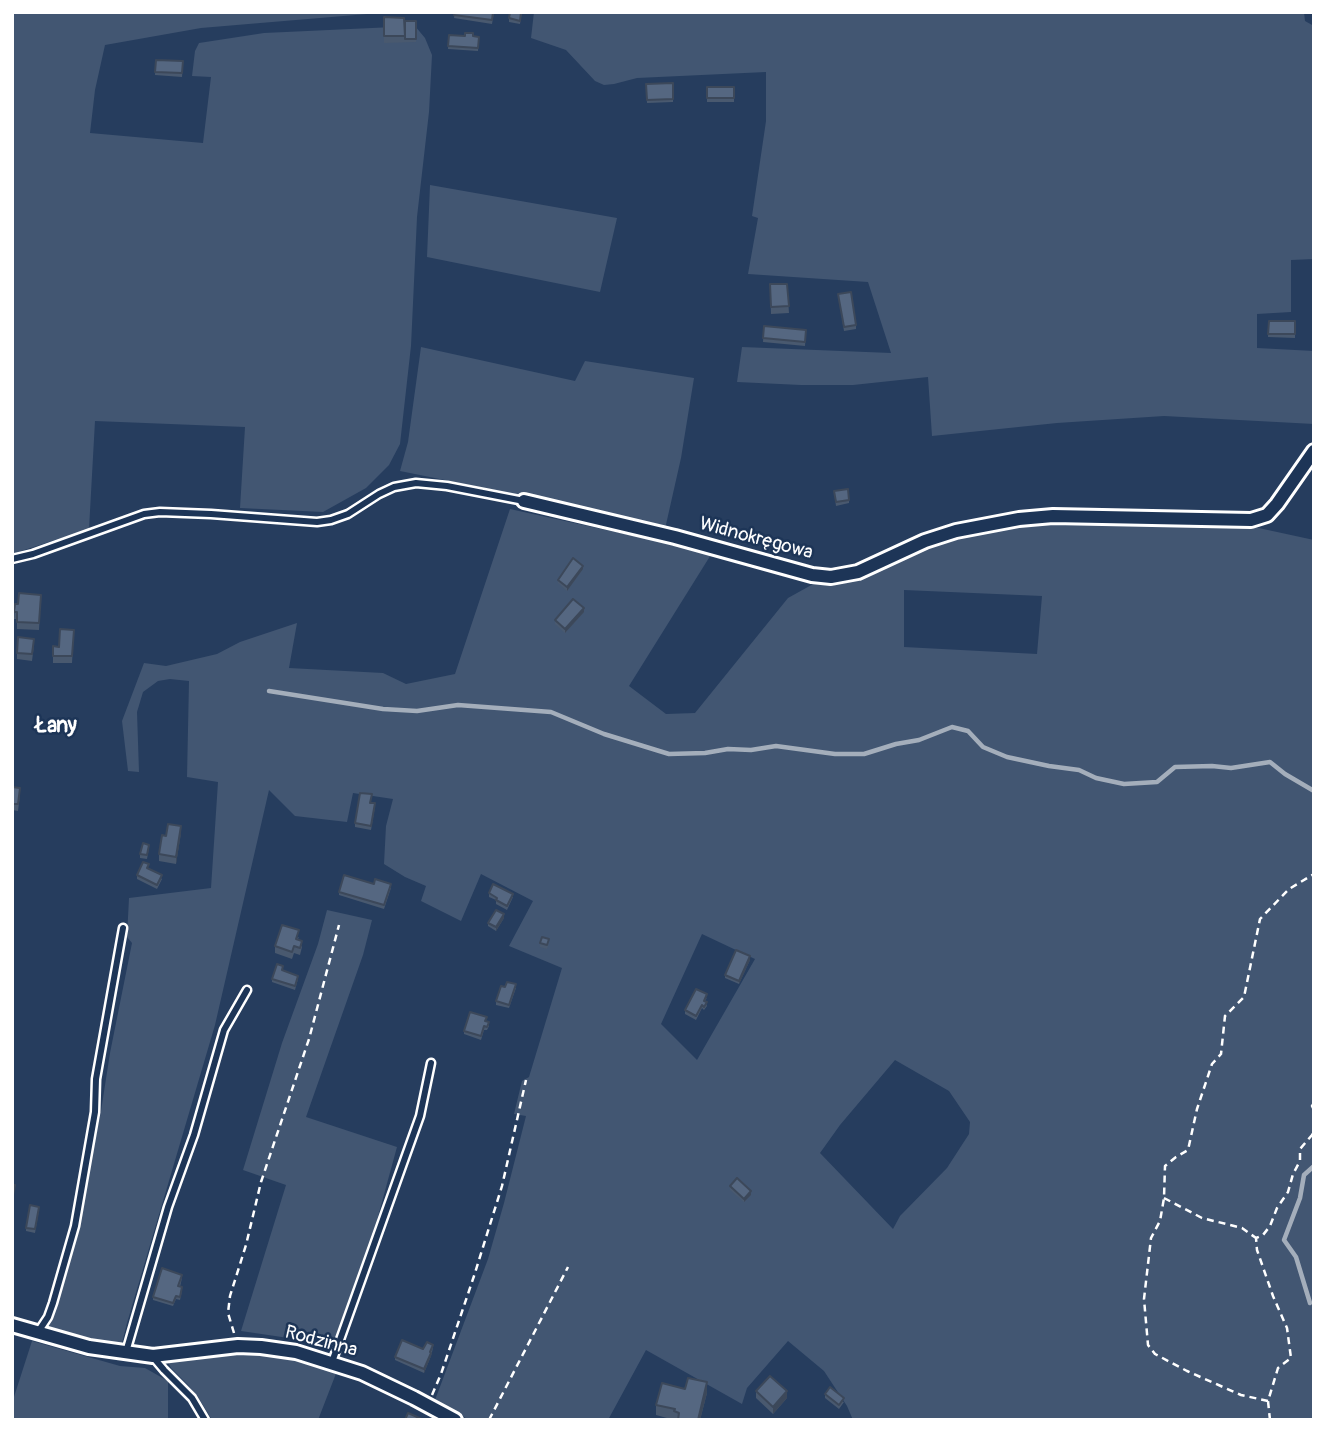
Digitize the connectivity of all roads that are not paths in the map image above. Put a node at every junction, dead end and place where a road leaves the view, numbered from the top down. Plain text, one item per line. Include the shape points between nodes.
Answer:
1 (1314, 451) edge
2 (524, 501) joint
3 (12, 559) edge
4 (123, 928) dead end
5 (247, 990) dead end
6 (430, 1063) dead end
7 (12, 1325) edge
8 (37, 1332) junction
9 (125, 1353) junction
10 (160, 1356) junction
11 (331, 1362) junction
12 (205, 1420) edge
13 (455, 1420) edge

1 - 2 street, Widnokręgowa via 1267,515 1251,520 1053,516 1019,520 956,531 858,572 831,577
2 - 3 lane, Widnokręgowa via 416,483 394,487 331,520 160,512
4 - 8 lane via 75,1226 48,1317
5 - 9 lane via 224,1030
6 - 11 lane via 419,1116
7 - 8 street, Rodzinna
8 - 9 street, Rodzinna
9 - 10 street, Rodzinna
10 - 11 street, Rodzinna via 238,1346 296,1352
10 - 12 lane via 164,1370 192,1398
11 - 13 street, Rodzinna

